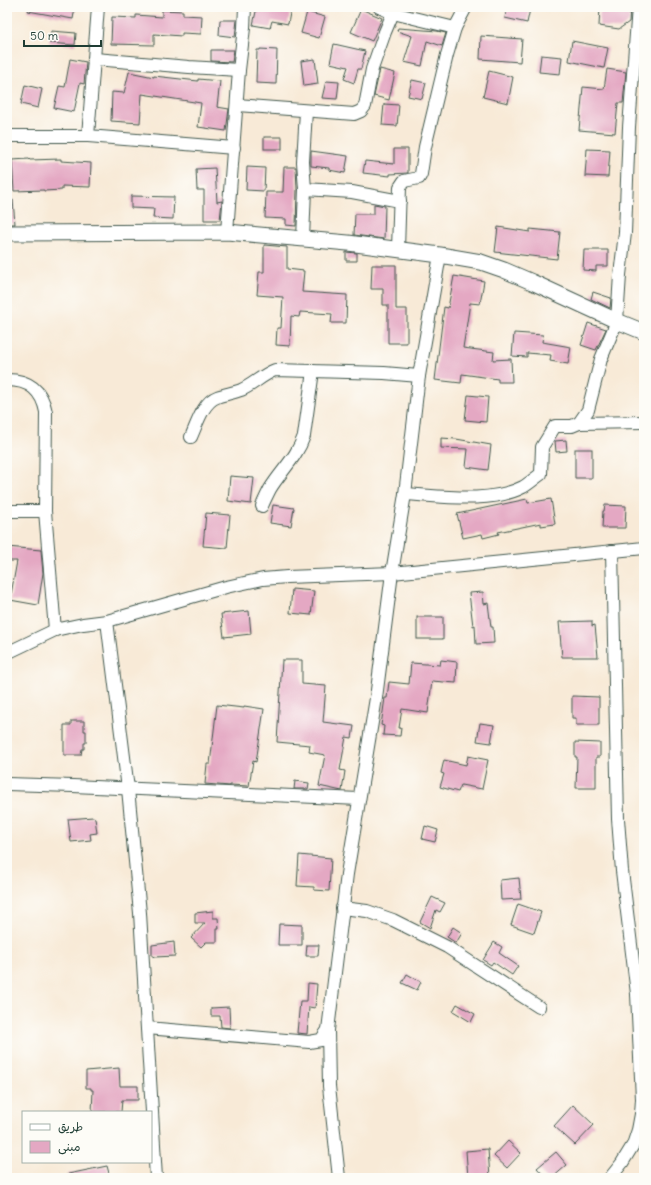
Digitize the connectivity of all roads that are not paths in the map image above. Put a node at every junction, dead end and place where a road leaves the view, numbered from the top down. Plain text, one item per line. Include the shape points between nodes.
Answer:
1 (98, 7) edge
2 (245, 7) edge
3 (379, 7) edge
4 (466, 7) edge
5 (638, 7) edge
6 (393, 13) junction
7 (455, 28) junction
8 (95, 59) junction
9 (239, 70) junction
10 (237, 105) junction
11 (306, 111) junction
12 (7, 136) edge
13 (88, 136) junction
14 (234, 148) junction
15 (305, 189) junction
16 (400, 201) junction
17 (227, 232) junction
18 (7, 233) edge
19 (304, 239) junction
20 (398, 249) junction
21 (440, 255) junction
22 (617, 321) junction
23 (644, 332) edge
24 (313, 371) junction
25 (419, 376) junction
26 (7, 380) edge
27 (644, 422) edge
28 (580, 423) junction
29 (191, 437) dead end
30 (405, 494) junction
31 (262, 506) dead end
32 (7, 511) edge
33 (45, 511) junction
34 (644, 548) edge
35 (612, 551) junction
36 (392, 573) junction
37 (107, 621) junction
38 (55, 630) junction
39 (7, 653) edge
40 (7, 784) edge
41 (128, 789) junction
42 (359, 799) junction
43 (342, 908) junction
44 (641, 994) edge
45 (539, 1006) dead end
46 (147, 1028) junction
47 (328, 1030) junction
48 (152, 1111) edge
49 (152, 1111) edge
50 (156, 1178) edge
51 (339, 1178) edge
52 (610, 1178) edge

1 - 8 street
2 - 9 street
3 - 6 street
4 - 7 street
5 - 22 street via 629,128 625,233
6 - 7 street
6 - 11 street via 384,32 372,69 365,106 361,111 354,114
7 - 16 street via 425,147 422,174 419,178 402,183
8 - 9 street
8 - 13 street
9 - 10 street
10 - 11 street
10 - 14 street
11 - 15 street via 303,162
12 - 13 street
13 - 14 street
14 - 17 street
15 - 16 street via 352,192
15 - 19 street
16 - 20 street
17 - 18 street
17 - 19 street
19 - 20 street
20 - 21 street
21 - 22 street via 481,262 504,270
21 - 25 street
22 - 23 street
22 - 28 street via 601,359 588,410
24 - 25 street
24 - 29 street via 275,370 266,373 242,390 216,397 205,407
24 - 31 street via 301,445 270,489
25 - 30 street
26 - 33 street via 28,384 44,400
27 - 28 street
28 - 30 street via 572,426 555,426 542,447 541,474 512,491 471,497
30 - 36 street
32 - 33 street
33 - 38 street
34 - 35 street
35 - 36 street
35 - 44 street via 618,819 622,871
36 - 37 street via 287,577 244,582
36 - 42 street via 376,698
37 - 38 street
37 - 41 street
38 - 39 street
40 - 41 street
41 - 42 street
41 - 46 street via 140,913
42 - 43 street
43 - 45 street via 367,911 393,920 447,947
43 - 47 street
44 - 52 street via 641,1114 633,1145
46 - 47 street via 309,1042 321,1040
46 - 48 street
47 - 51 street via 329,1086
49 - 50 street

